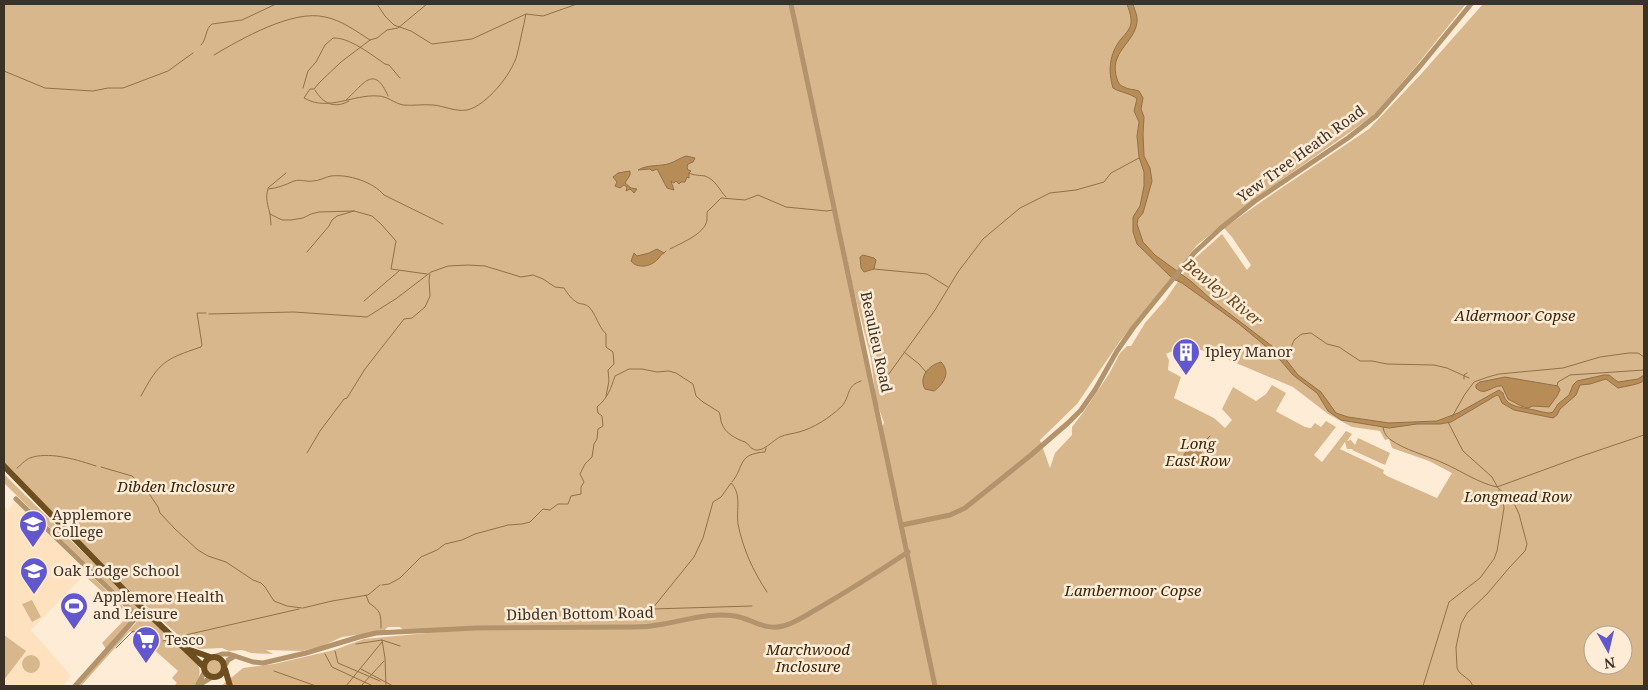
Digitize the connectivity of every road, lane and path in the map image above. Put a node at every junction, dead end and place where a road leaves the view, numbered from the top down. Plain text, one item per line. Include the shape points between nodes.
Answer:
1 (791, 4) edge
2 (1471, 4) edge
3 (4, 466) edge
4 (16, 499) dead end
5 (902, 525) junction
6 (908, 552) junction
7 (186, 649) junction
8 (235, 656) junction
9 (213, 657) junction
10 (225, 668) junction
11 (205, 669) junction
12 (214, 677) junction
13 (75, 686) edge
14 (228, 686) edge
15 (935, 686) edge

1 - 5 street, Beaulieu Road
2 - 5 street, Yew Tree Heath Road via 1376,116 1255,201 1194,253 1133,328 1096,390 1068,423 965,508 950,515
3 - 7 main road
4 - 13 street via 134,613 134,620
5 - 6 street, Beaulieu Road
6 - 8 street, Dibden Bottom Road via 802,617 775,628 724,615 633,627 452,628 376,633 261,663
6 - 15 street, Beaulieu Road
7 - 9 main road
7 - 11 main road
8 - 9 street, Dibden Bottom Road via 222,654
8 - 10 street via 228,660
9 - 10 main road via 223,661
9 - 11 main road via 206,661
10 - 12 main road via 222,674
10 - 14 main road
11 - 12 main road
11 - 12 street via 197,686
12 - 14 main road

